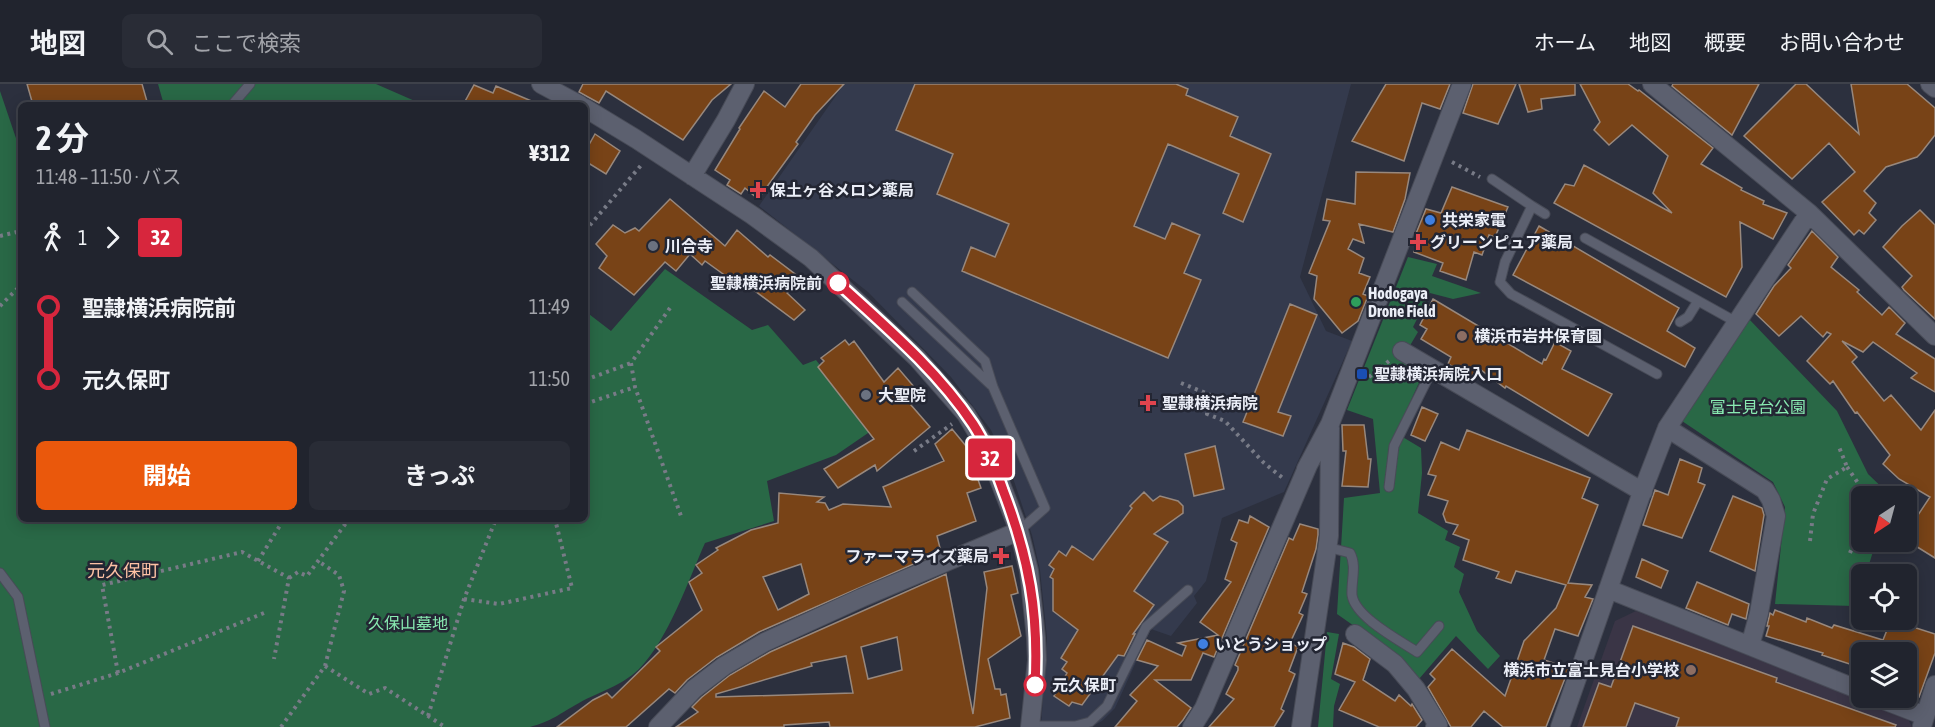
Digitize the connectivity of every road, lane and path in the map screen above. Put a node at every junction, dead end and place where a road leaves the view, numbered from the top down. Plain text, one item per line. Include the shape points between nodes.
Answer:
1 (250, 84) edge
2 (541, 84) edge
3 (745, 84) edge
4 (1462, 84) edge
5 (1652, 84) edge
6 (1930, 84) edge
7 (1935, 88) edge
8 (235, 102) edge
9 (574, 102) edge
10 (588, 110) edge
11 (654, 150) junction
12 (1436, 152) junction
13 (692, 176) junction
14 (1492, 179) joint
15 (1532, 206) junction
16 (1809, 213) junction
17 (1545, 214) dead end
18 (588, 227) edge
19 (18, 232) edge
20 (0, 236) edge
21 (1585, 238) dead end
22 (18, 288) edge
23 (912, 292) dead end
24 (1698, 301) junction
25 (902, 303) dead end
26 (0, 306) edge
27 (670, 308) dead end
28 (1680, 322) dead end
29 (1737, 323) junction
30 (1935, 336) edge
31 (1402, 351) dead end
32 (631, 363) junction
33 (1432, 370) junction
34 (1657, 374) dead end
35 (588, 379) edge
36 (1181, 383) dead end
37 (635, 387) junction
38 (993, 387) junction
39 (588, 403) edge
40 (966, 414) junction
41 (1330, 424) junction
42 (1667, 428) junction
43 (1839, 447) dead end
44 (914, 451) dead end
45 (1847, 467) junction
46 (1860, 486) edge
47 (1389, 487) dead end
48 (1297, 491) junction
49 (1643, 492) junction
50 (681, 516) dead end
51 (282, 522) edge
52 (347, 522) edge
53 (495, 522) edge
54 (556, 522) edge
55 (1019, 531) junction
56 (1810, 541) dead end
57 (1327, 547) junction
58 (258, 561) junction
59 (318, 561) junction
60 (0, 573) edge
61 (289, 578) junction
62 (1608, 589) junction
63 (1188, 591) dead end
64 (464, 599) junction
65 (264, 613) dead end
66 (1438, 626) dead end
67 (1354, 634) dead end
68 (1750, 646) junction
69 (274, 659) dead end
70 (325, 666) junction
71 (118, 673) junction
72 (1935, 685) edge
73 (1851, 687) edge
74 (39, 698) junction
75 (1897, 708) edge
76 (428, 716) junction
77 (1923, 722) edge
78 (45, 727) edge
79 (281, 727) edge
80 (445, 727) edge
81 (658, 727) edge
82 (1028, 727) edge
83 (1192, 727) edge
84 (1301, 727) edge
85 (1435, 727) edge
86 (1560, 727) edge

1 - 8 lane
2 - 9 street
3 - 13 street
4 - 12 street
5 - 16 street
6 - 7 street
10 - 11 street
11 - 13 street
11 - 18 path
12 - 14 path via 1484,180
12 - 41 street
13 - 40 street via 811,258 917,358
14 - 15 lane
15 - 17 lane
15 - 34 lane via 1505,262 1500,282 1511,294
16 - 29 street
16 - 30 street
19 - 20 path
21 - 24 lane
22 - 26 path
23 - 38 lane via 985,361
24 - 28 lane
24 - 29 lane
25 - 38 lane
27 - 32 path
29 - 42 street
31 - 33 street
32 - 35 path
32 - 37 path
33 - 47 lane via 1394,446
33 - 49 street
36 - 48 path via 1213,396 1207,414 1225,421
37 - 39 path
37 - 50 path
38 - 55 lane via 1045,508
40 - 44 path
40 - 55 street via 992,461
41 - 48 street
41 - 57 street
42 - 49 street
42 - 68 street via 1764,490 1771,500 1776,516
43 - 45 path
45 - 46 path
45 - 56 path via 1827,479 1813,514
48 - 83 street via 1204,708
49 - 62 street
51 - 58 path
52 - 59 path
53 - 64 path
54 - 64 path via 572,588 499,604
55 - 81 street via 765,642 694,688
55 - 82 street via 1029,572 1036,638 1035,686
57 - 66 lane via 1350,554 1354,560 1352,597 1361,613 1384,630 1418,652
57 - 84 street via 1323,617
58 - 61 path
58 - 71 path via 242,552 102,585
59 - 61 path via 307,576 298,572
59 - 70 path via 339,575 344,591
60 - 74 lane via 18,597
61 - 69 path
62 - 68 street
62 - 86 street
63 - 82 lane via 1146,627 1107,706 1090,722
64 - 76 path
65 - 71 path
67 - 85 street via 1395,664 1416,689 1438,725
68 - 73 street
70 - 76 path via 369,694 385,688
70 - 79 path
71 - 74 path
72 - 77 street
74 - 78 lane
75 - 77 street
76 - 80 path

